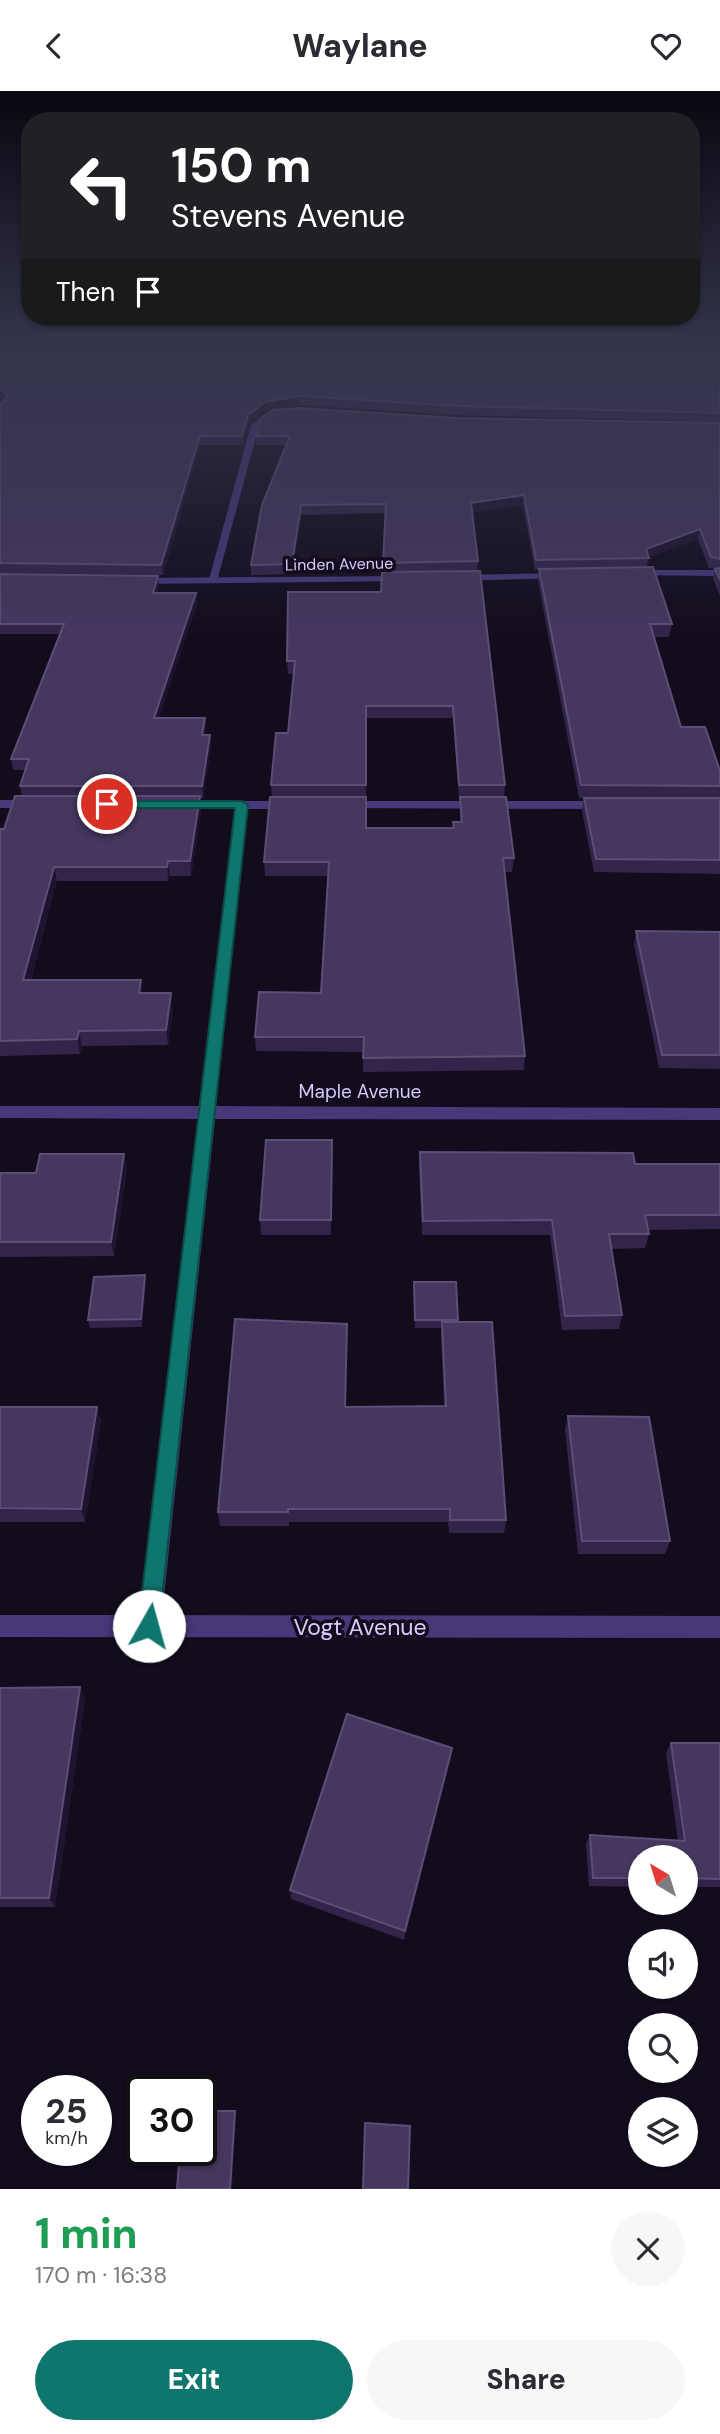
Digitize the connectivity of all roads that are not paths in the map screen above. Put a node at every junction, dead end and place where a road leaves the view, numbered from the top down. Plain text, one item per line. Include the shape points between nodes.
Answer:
1 (251, 441) edge
2 (720, 573) edge
3 (622, 574) edge
4 (568, 576) edge
5 (450, 578) edge
6 (413, 579) edge
7 (119, 580) edge
8 (212, 581) junction
9 (0, 804) edge
10 (54, 804) edge
11 (161, 805) edge
12 (242, 805) junction
13 (624, 805) edge
14 (0, 1112) edge
15 (207, 1112) junction
16 (720, 1114) edge
17 (0, 1626) edge
18 (149, 1626) junction
19 (720, 1627) edge

1 - 8 street
2 - 3 street
4 - 5 street
6 - 8 street, Linden Avenue
7 - 8 street, Linden Avenue
9 - 10 street
11 - 12 street
12 - 13 street
12 - 15 street
14 - 15 street, Maple Avenue
15 - 16 street, Maple Avenue
15 - 18 street
17 - 18 street, Vogt Avenue
18 - 19 street, Vogt Avenue

